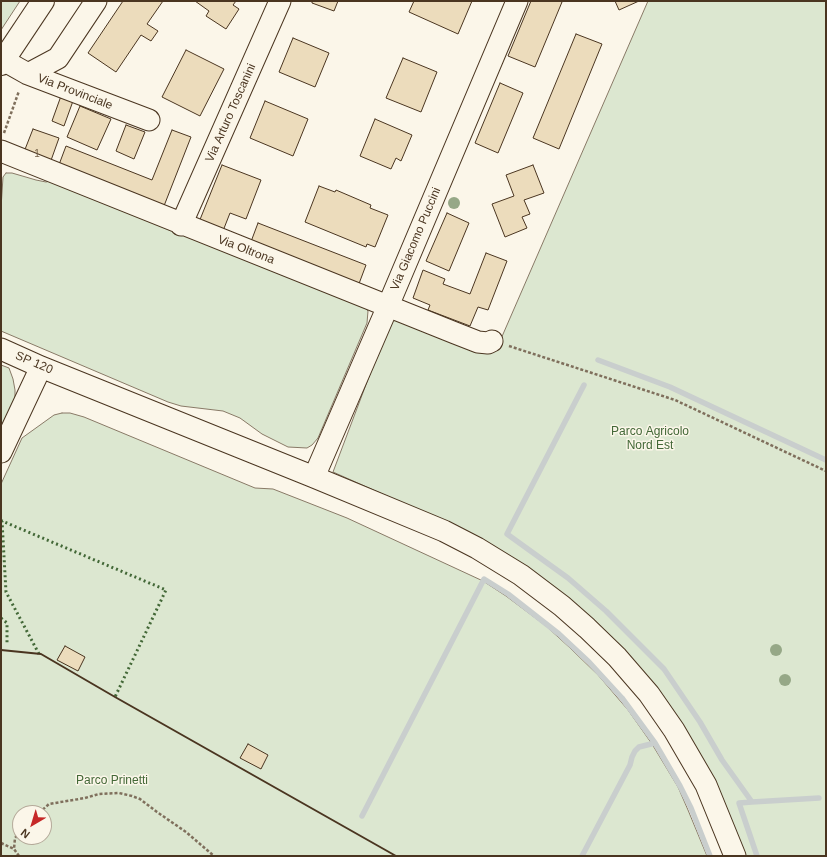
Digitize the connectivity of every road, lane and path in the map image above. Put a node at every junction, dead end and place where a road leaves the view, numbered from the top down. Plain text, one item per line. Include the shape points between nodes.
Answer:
1 (43, 1) edge
2 (96, 1) edge
3 (280, 1) edge
4 (517, 1) edge
5 (2, 62) edge
6 (28, 74) junction
7 (149, 120) dead end
8 (2, 143) edge
9 (181, 225) junction
10 (388, 306) junction
11 (1, 340) edge
12 (492, 341) joint
13 (1, 349) edge
14 (41, 367) junction
15 (1, 452) edge
16 (826, 471) edge
17 (314, 477) junction
18 (48, 805) edge
19 (1, 843) edge
20 (14, 845) edge
21 (14, 849) junction
22 (19, 856) edge
23 (214, 856) edge
24 (735, 856) edge

1 - 5 main road, Via Provinciale
2 - 6 street via 58,58
3 - 9 street, Via Arturo Toscanini
4 - 10 street, Via Giacomo Puccini
5 - 6 street, Via Provinciale
6 - 7 street, Via Provinciale
6 - 8 path via 12,106
8 - 9 street, Via Oltrona
9 - 10 street, Via Oltrona
10 - 12 street, Via Oltrona via 478,342
10 - 17 street, Via Giacomo Puccini
11 - 14 street
12 - 16 path via 675,400
13 - 14 street, SP 120
14 - 15 street
14 - 17 street, SP 120
17 - 24 street, SP 120 via 444,531 477,548 521,575 606,645 640,683 674,730 706,785
18 - 23 path via 99,794 132,796 186,832
19 - 21 path
20 - 21 path
21 - 22 path

